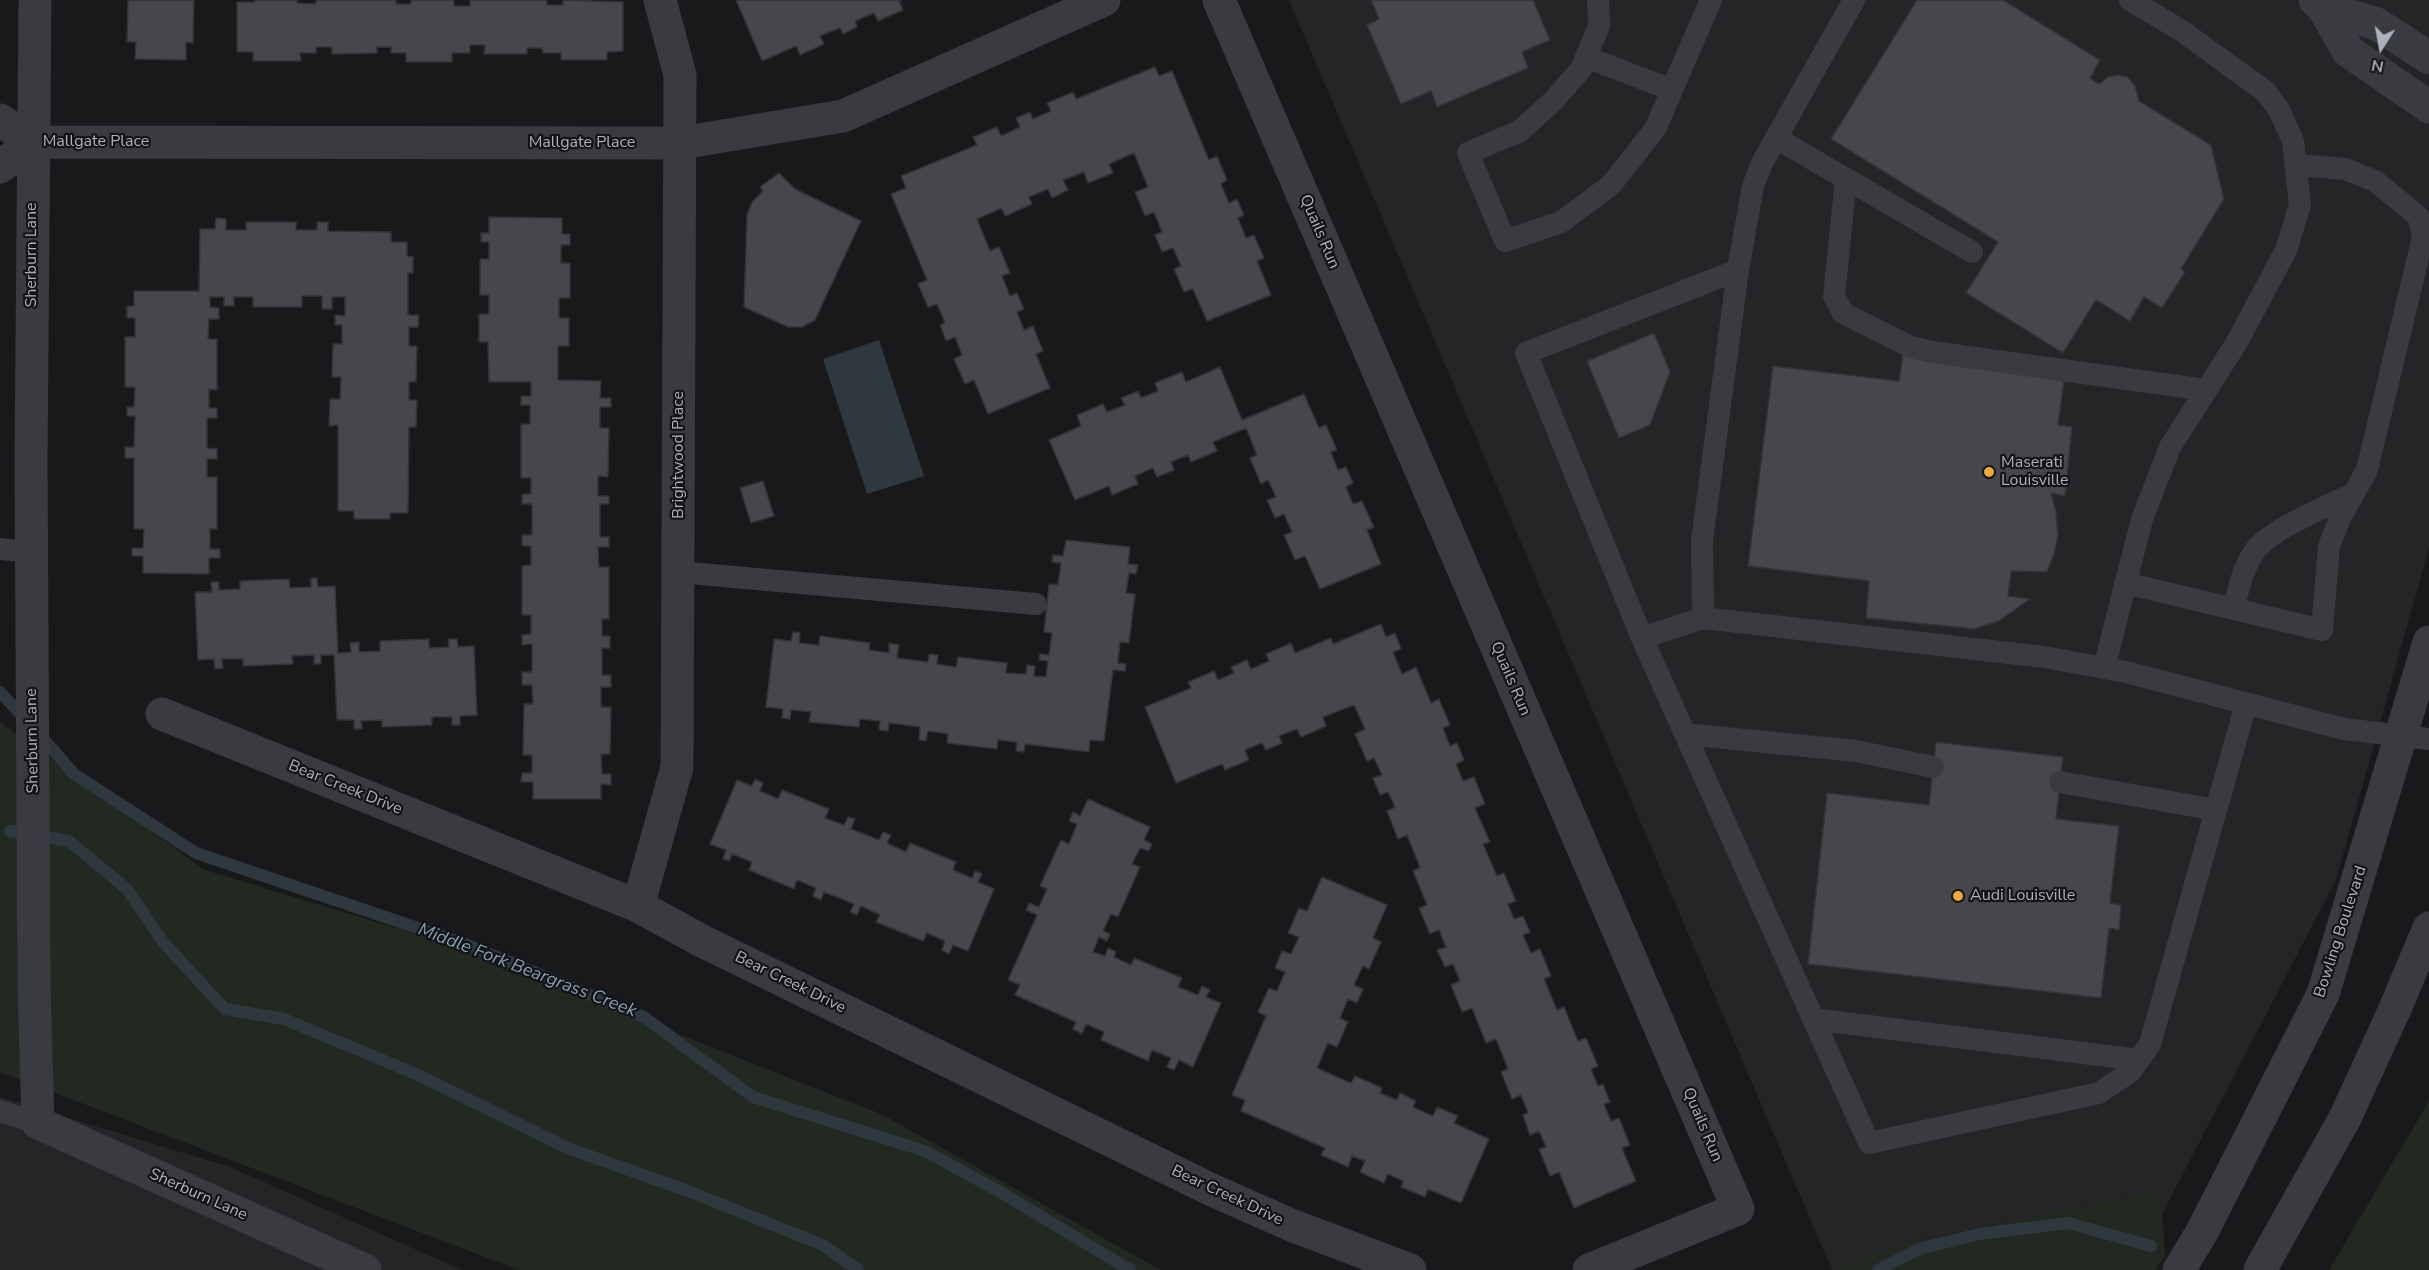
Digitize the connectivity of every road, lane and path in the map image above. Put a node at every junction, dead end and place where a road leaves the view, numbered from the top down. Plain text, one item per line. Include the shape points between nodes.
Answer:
1 (35, 0) edge
2 (660, 0) edge
3 (1104, 0) edge
4 (1219, 0) edge
5 (1598, 0) edge
6 (1711, 0) edge
7 (1854, 0) edge
8 (2130, 0) edge
9 (2319, 3) edge
10 (1586, 57) junction
11 (2429, 58) edge
12 (1672, 90) junction
13 (2429, 107) edge
14 (0, 120) edge
15 (1776, 138) junction
16 (33, 142) junction
17 (681, 143) junction
18 (2296, 165) junction
19 (0, 167) edge
20 (1846, 179) junction
21 (1972, 252) dead end
22 (1738, 270) junction
23 (2206, 390) junction
24 (2354, 492) junction
25 (16, 551) edge
26 (678, 572) junction
27 (2126, 583) junction
28 (1036, 604) dead end
29 (2233, 609) junction
30 (1703, 618) junction
31 (1642, 638) junction
32 (2429, 642) edge
33 (2104, 668) junction
34 (2246, 704) junction
35 (162, 714) dead end
36 (1685, 734) junction
37 (2415, 738) edge
38 (1933, 767) dead end
39 (2060, 782) dead end
40 (2216, 810) junction
41 (638, 906) junction
42 (2429, 928) edge
43 (1812, 1019) junction
44 (2139, 1060) junction
45 (0, 1111) edge
46 (38, 1123) junction
47 (365, 1270) edge
48 (1410, 1270) edge
49 (1589, 1270) edge
50 (2179, 1270) edge
51 (2260, 1270) edge

1 - 16 street, Sherburn Lane
2 - 17 street, Brightwood Place via 680,75
3 - 17 street, Mallgate Place via 843,116
4 - 49 street, Quails Run via 1738,1209
5 - 10 lane via 1599,26
6 - 12 lane
7 - 15 lane
8 - 18 lane via 2182,31 2266,92 2293,141
9 - 11 street via 2376,24
9 - 13 street via 2348,51
10 - 12 lane
10 - 12 lane via 1581,69 1553,101 1520,131 1468,153 1505,241 1561,222 1611,185 1655,129
14 - 16 street
15 - 20 lane
15 - 22 lane via 1752,186
16 - 17 street, Mallgate Place
16 - 19 street
16 - 25 street, Sherburn Lane
17 - 26 street, Brightwood Place
18 - 23 lane via 2300,205 2286,250 2237,342
18 - 24 lane via 2345,169 2375,182 2419,217 2423,237 2367,470
20 - 21 lane
20 - 23 lane via 1834,296 1843,314 1911,347 1932,352
22 - 30 lane via 1702,540
22 - 31 lane via 1526,353
23 - 27 lane via 2170,447 2142,519
24 - 29 lane via 2282,530 2257,548 2244,571
24 - 29 lane via 2329,546 2322,630
25 - 46 street, Sherburn Lane via 33,670
26 - 28 lane
26 - 41 street, Brightwood Place via 677,767
27 - 29 lane
27 - 33 lane
30 - 31 lane
30 - 33 lane via 2044,657
31 - 36 lane
32 - 37 street, Bowling Boulevard
33 - 34 lane
34 - 37 lane via 2344,729
34 - 40 lane
35 - 41 street, Bear Creek Drive
36 - 38 lane via 1856,751
36 - 43 lane
37 - 50 street, Bowling Boulevard via 2323,994
39 - 40 lane
40 - 44 lane via 2150,1044
41 - 48 street, Bear Creek Drive via 1212,1190 1292,1226
42 - 51 street via 2345,1118
43 - 44 lane
43 - 44 lane via 1869,1143 2099,1094 2130,1072
45 - 46 lane
46 - 47 street, Sherburn Lane

